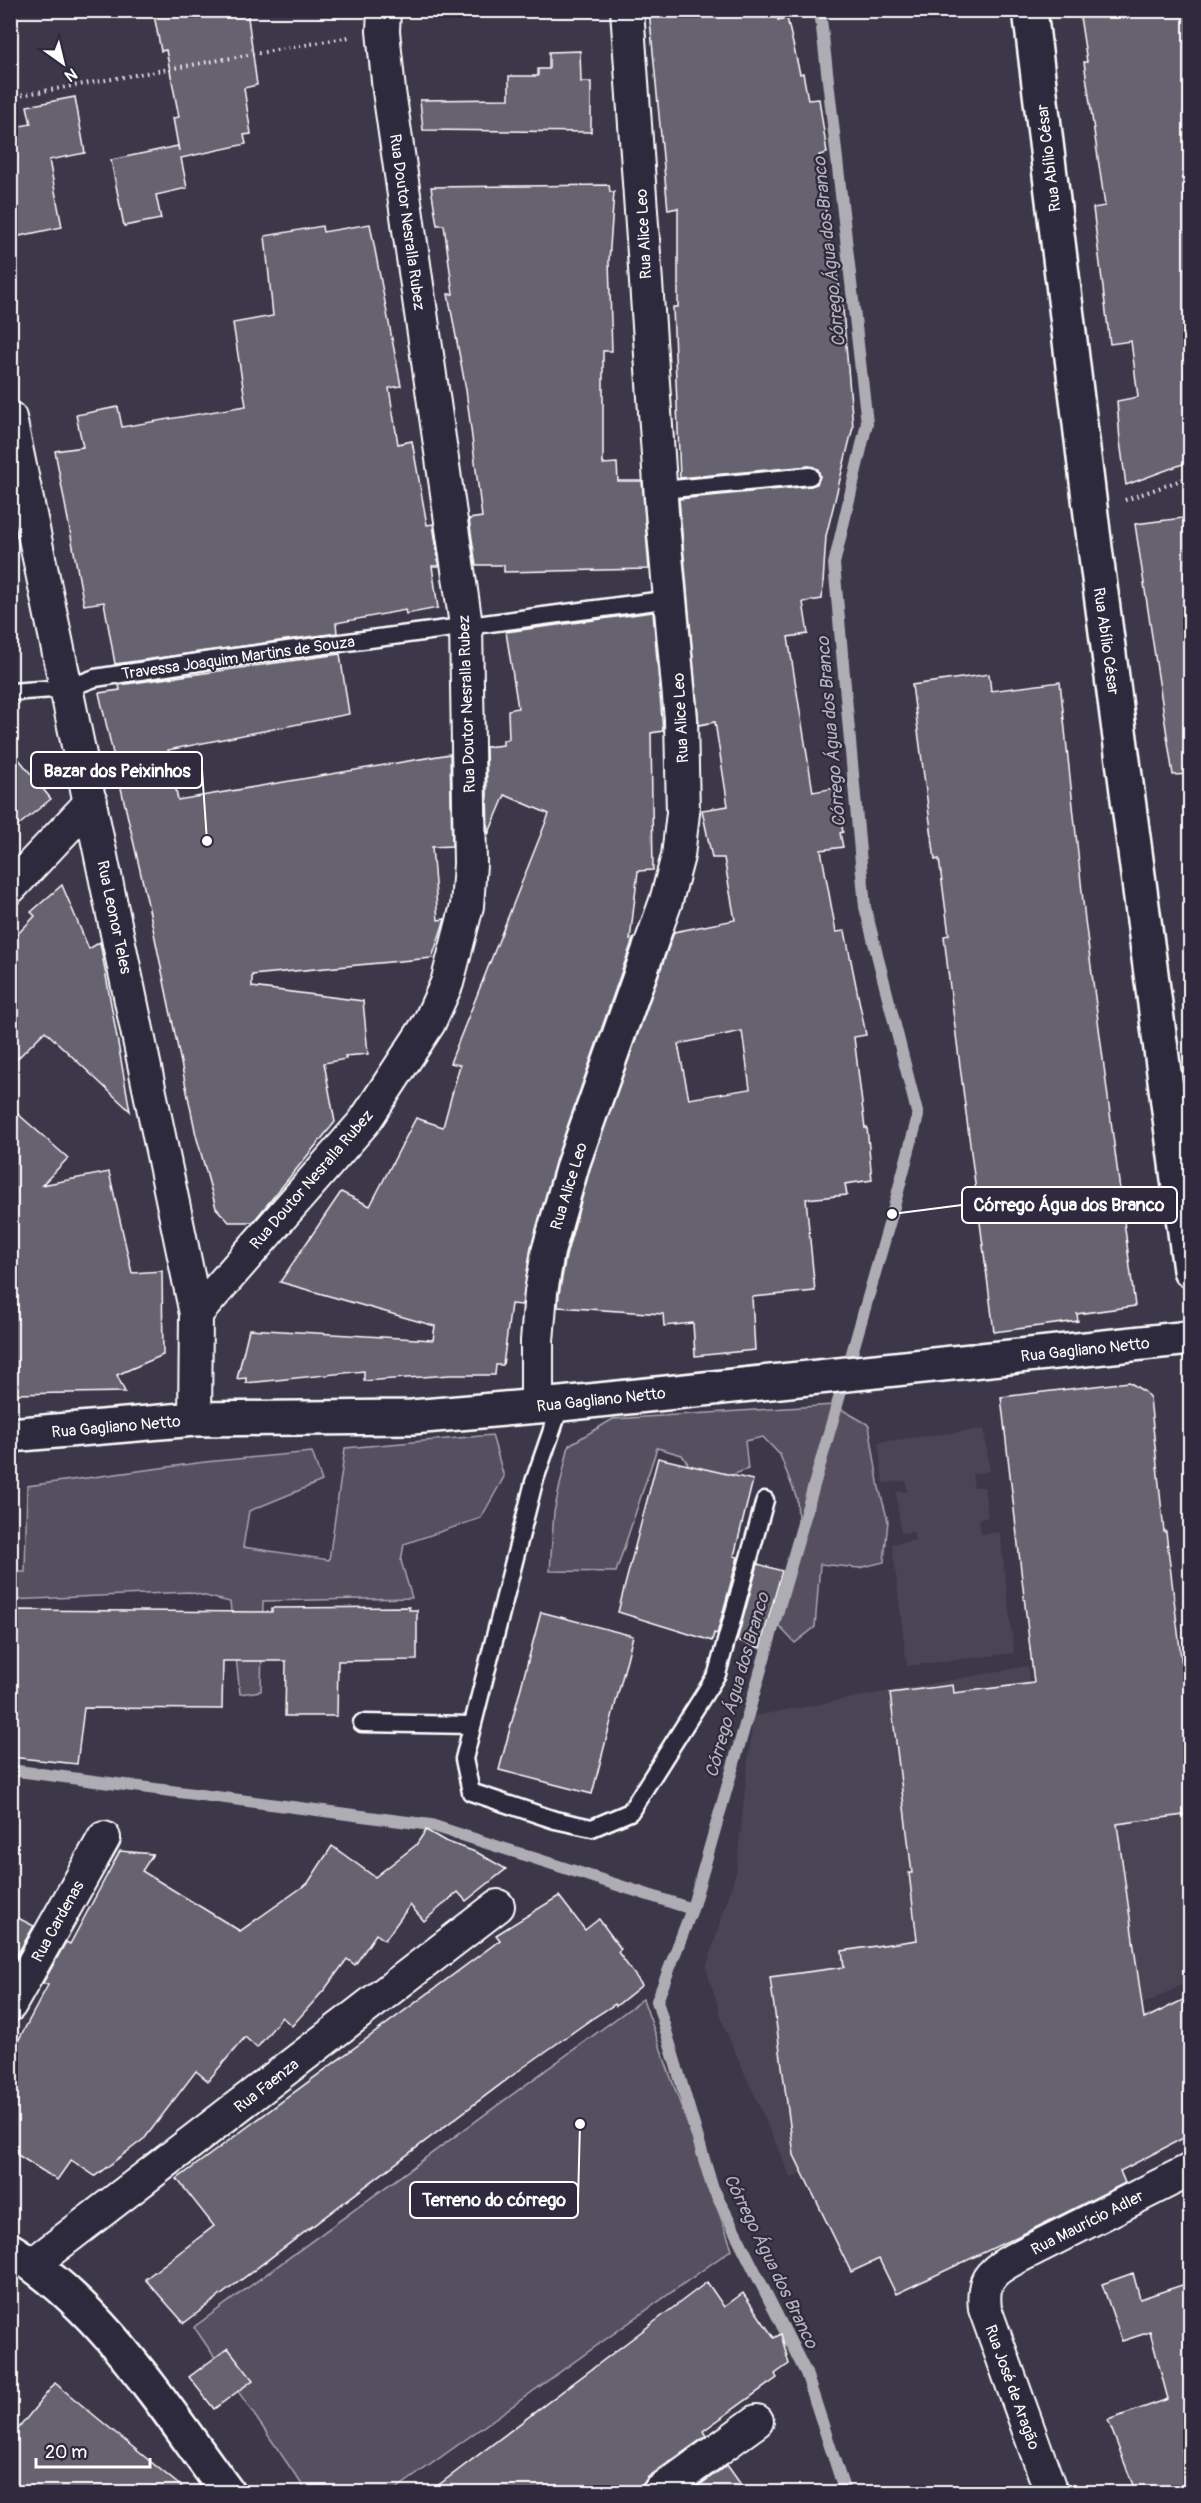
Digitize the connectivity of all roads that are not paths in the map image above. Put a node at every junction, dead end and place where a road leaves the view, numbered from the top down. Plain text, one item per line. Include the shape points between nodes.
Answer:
1 (627, 10) edge
2 (1030, 10) edge
3 (383, 21) edge
4 (10, 418) edge
5 (810, 476) dead end
6 (662, 490) junction
7 (670, 599) junction
8 (466, 625) junction
9 (68, 688) junction
10 (10, 693) edge
11 (92, 802) junction
12 (10, 888) edge
13 (1191, 1270) edge
14 (196, 1314) junction
15 (1191, 1338) edge
16 (549, 1405) junction
17 (195, 1419) junction
18 (10, 1435) edge
19 (765, 1500) dead end
20 (362, 1723) dead end
21 (472, 1725) junction
22 (104, 1838) dead end
23 (498, 1906) dead end
24 (10, 2005) edge
25 (1191, 2170) edge
26 (22, 2257) edge
27 (987, 2280) joint
28 (757, 2421) dead end
29 (227, 2493) edge
30 (659, 2493) edge
31 (1051, 2493) edge

1 - 6 street, Rua Alice Leo
2 - 13 street, Rua Abílio César via 1090,512
3 - 8 street, Rua Doutor Nesralla Rubez via 389,91
4 - 9 street, Rua Leonor Teles
5 - 6 lane
6 - 7 street, Rua Alice Leo
7 - 8 lane, Travessa Joaquim Martins de Souza
7 - 16 street, Rua Alice Leo via 681,719 683,813 678,856 573,1164 549,1252 537,1341
8 - 9 lane, Travessa Joaquim Martins de Souza via 194,662 95,678
8 - 14 street, Rua Doutor Nesralla Rubez via 470,864 467,906 447,983 429,1023 363,1122
9 - 10 lane, Travessa Joaquim Martins de Souza
9 - 11 street, Rua Leonor Teles
11 - 12 street
11 - 14 street, Rua Leonor Teles
14 - 17 street, Rua Leonor Teles
15 - 16 street, Rua Gagliano Netto
16 - 17 street, Rua Gagliano Netto via 412,1417
16 - 21 lane via 534,1482
17 - 18 street, Rua Gagliano Netto
19 - 21 lane via 717,1674 630,1812 592,1828 471,1792 464,1759
20 - 21 lane
22 - 24 street, Rua Cardenas
23 - 26 street, Rua Faenza
25 - 27 street, Rua Maurício Adler via 1012,2260
26 - 29 street via 86,2312 129,2361
27 - 31 street, Rua José de Aragão via 986,2309
28 - 30 street

